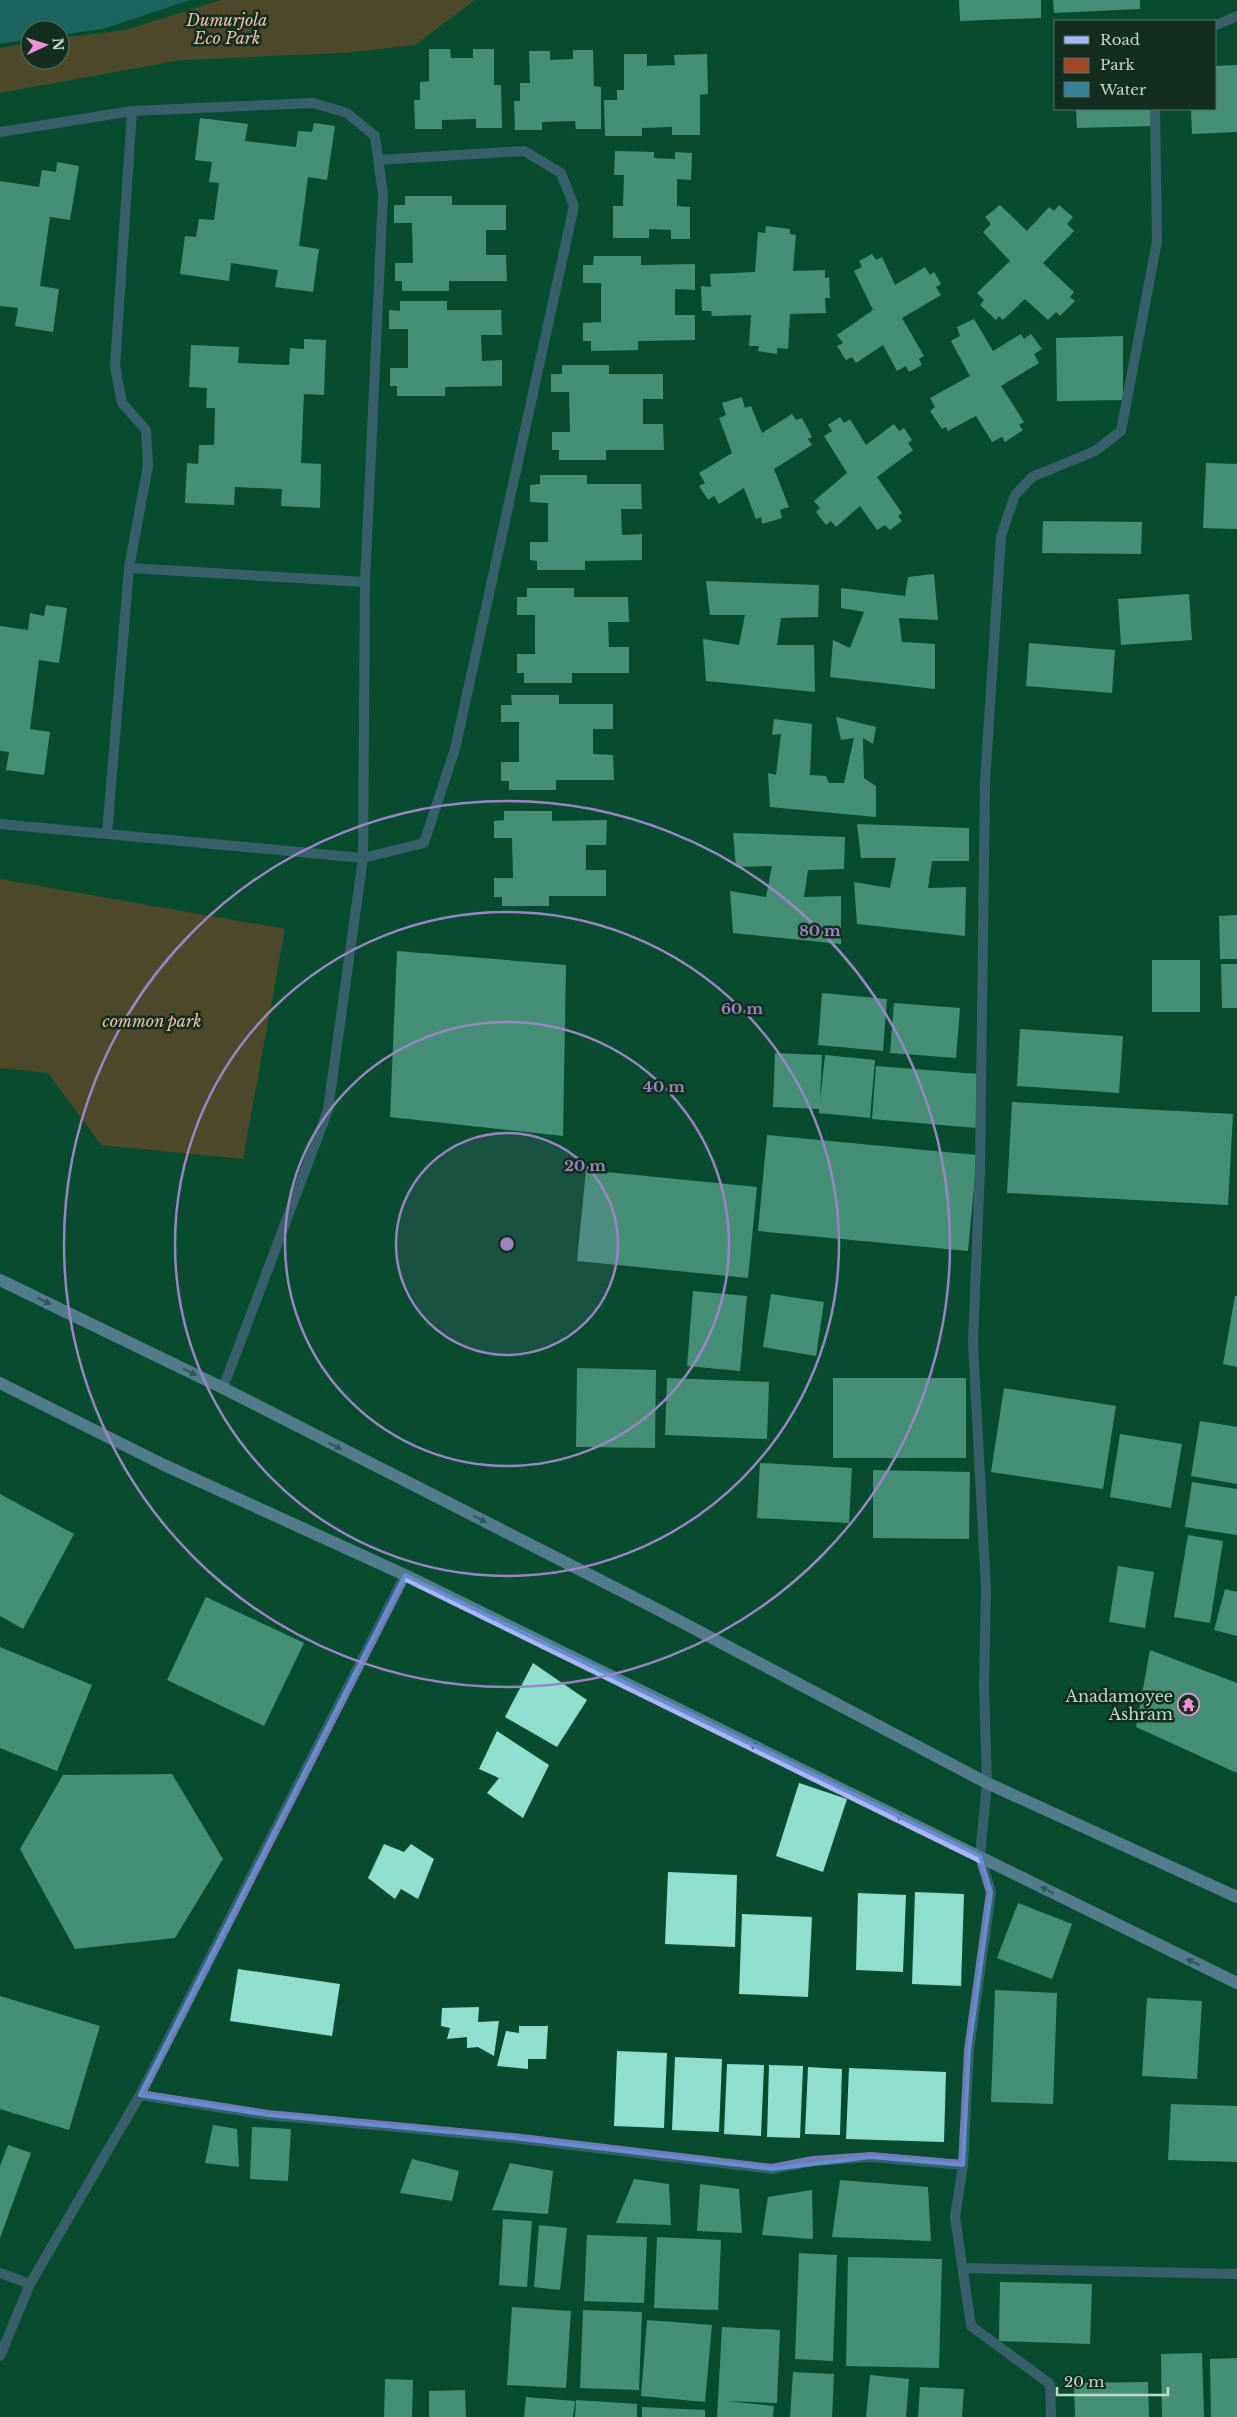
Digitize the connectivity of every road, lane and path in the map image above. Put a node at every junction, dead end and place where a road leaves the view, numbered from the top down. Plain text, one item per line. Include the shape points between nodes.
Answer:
1 (1237, 16) edge
2 (1217, 25) edge
3 (1155, 110) edge
4 (132, 111) junction
5 (0, 132) edge
6 (378, 160) junction
7 (129, 568) junction
8 (365, 582) junction
9 (0, 824) edge
10 (108, 834) junction
11 (363, 858) junction
12 (0, 1280) edge
13 (0, 1383) edge
14 (223, 1388) junction
15 (405, 1575) junction
16 (987, 1783) junction
17 (980, 1856) junction
18 (1237, 1898) edge
19 (1237, 1983) edge
20 (140, 2095) junction
21 (963, 2166) junction
22 (963, 2268) junction
23 (0, 2273) edge
24 (1237, 2274) edge
25 (30, 2284) junction
26 (0, 2356) edge
27 (1051, 2417) edge

1 - 2 street
3 - 16 street via 1157,241 1121,431 1095,451 1032,477 1015,495 1001,536 985,782 980,1169 973,1344 986,1590 984,1687
4 - 5 street
4 - 6 street via 313,103 347,114 375,136
4 - 7 street via 115,366 122,403 146,430 148,466
6 - 8 street via 383,196
6 - 11 street via 524,151 561,173 574,206 452,758 424,843
7 - 8 street
7 - 10 street
8 - 11 street
9 - 10 street
10 - 11 street
11 - 14 street via 328,1110
12 -> 14 main road
13 - 15 main road via 164,1464
14 -> 16 main road via 653,1607
17 -> 15 main road
15 - 20 street
16 - 17 street
16 - 18 main road
19 -> 17 main road
17 - 21 street via 991,1892 969,2050
20 - 21 street via 268,2115 523,2139 772,2168 871,2156
20 - 25 street
21 - 22 street via 955,2218
22 - 24 street
22 - 27 street via 971,2326 1050,2384
23 - 25 street
25 - 26 street

